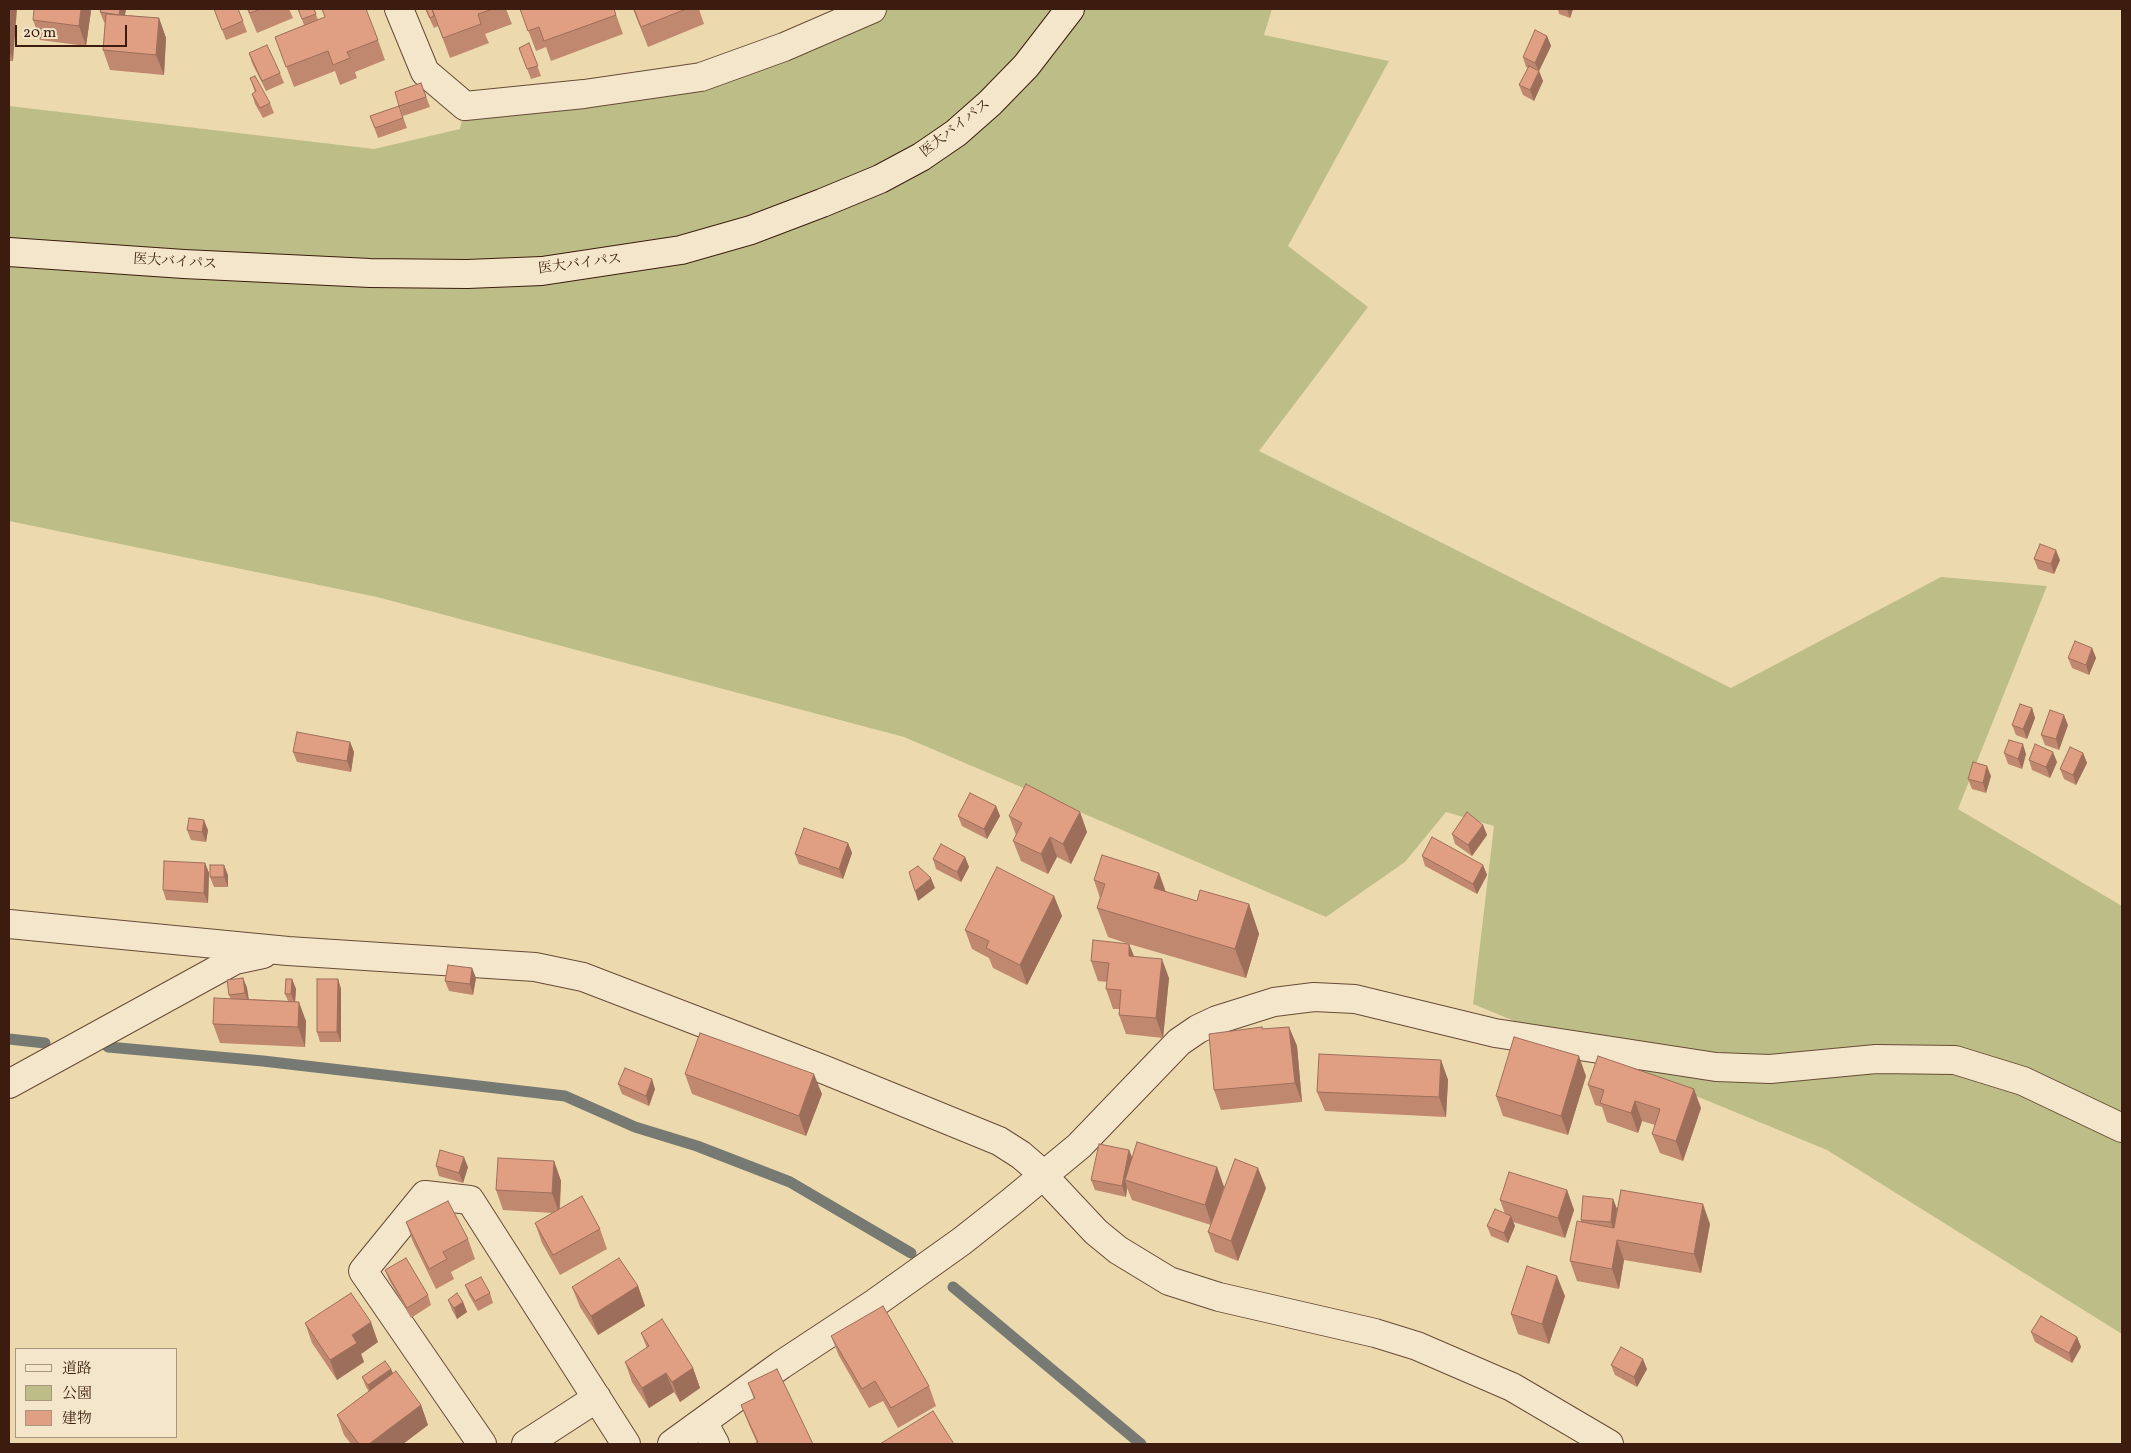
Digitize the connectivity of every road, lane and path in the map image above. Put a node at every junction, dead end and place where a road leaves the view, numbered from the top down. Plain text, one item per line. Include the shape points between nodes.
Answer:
1 (399, 9) edge
2 (872, 9) edge
3 (1070, 9) edge
4 (9, 252) edge
5 (9, 924) edge
6 (302, 952) junction
7 (9, 1084) edge
8 (2122, 1128) edge
9 (1043, 1176) junction
10 (597, 1398) junction
11 (709, 1433) edge
12 (482, 1444) edge
13 (526, 1444) edge
14 (626, 1444) edge
15 (672, 1444) edge
16 (1609, 1444) edge

1 - 2 street via 425,72 464,106 584,94 701,77 784,47
3 - 4 street, 医大バイパス via 1026,66 990,104 921,157 880,179 822,203 751,230 681,250 542,271 467,274 252,268
5 - 6 street
6 - 7 street via 257,954 235,960
6 - 9 street via 535,967 583,977 999,1141 1021,1155
8 - 9 street via 2023,1081 1955,1060 1876,1059 1770,1069 1716,1067 1495,1033 1355,999 1314,997 1274,1002 1198,1029 1166,1054 1079,1146
9 - 11 street via 962,1241 781,1365
9 - 16 street via 1111,1244 1169,1281 1218,1297 1417,1346 1512,1387
10 - 12 street via 470,1200 425,1195 363,1271
10 - 13 street
10 - 14 street
11 - 15 street

